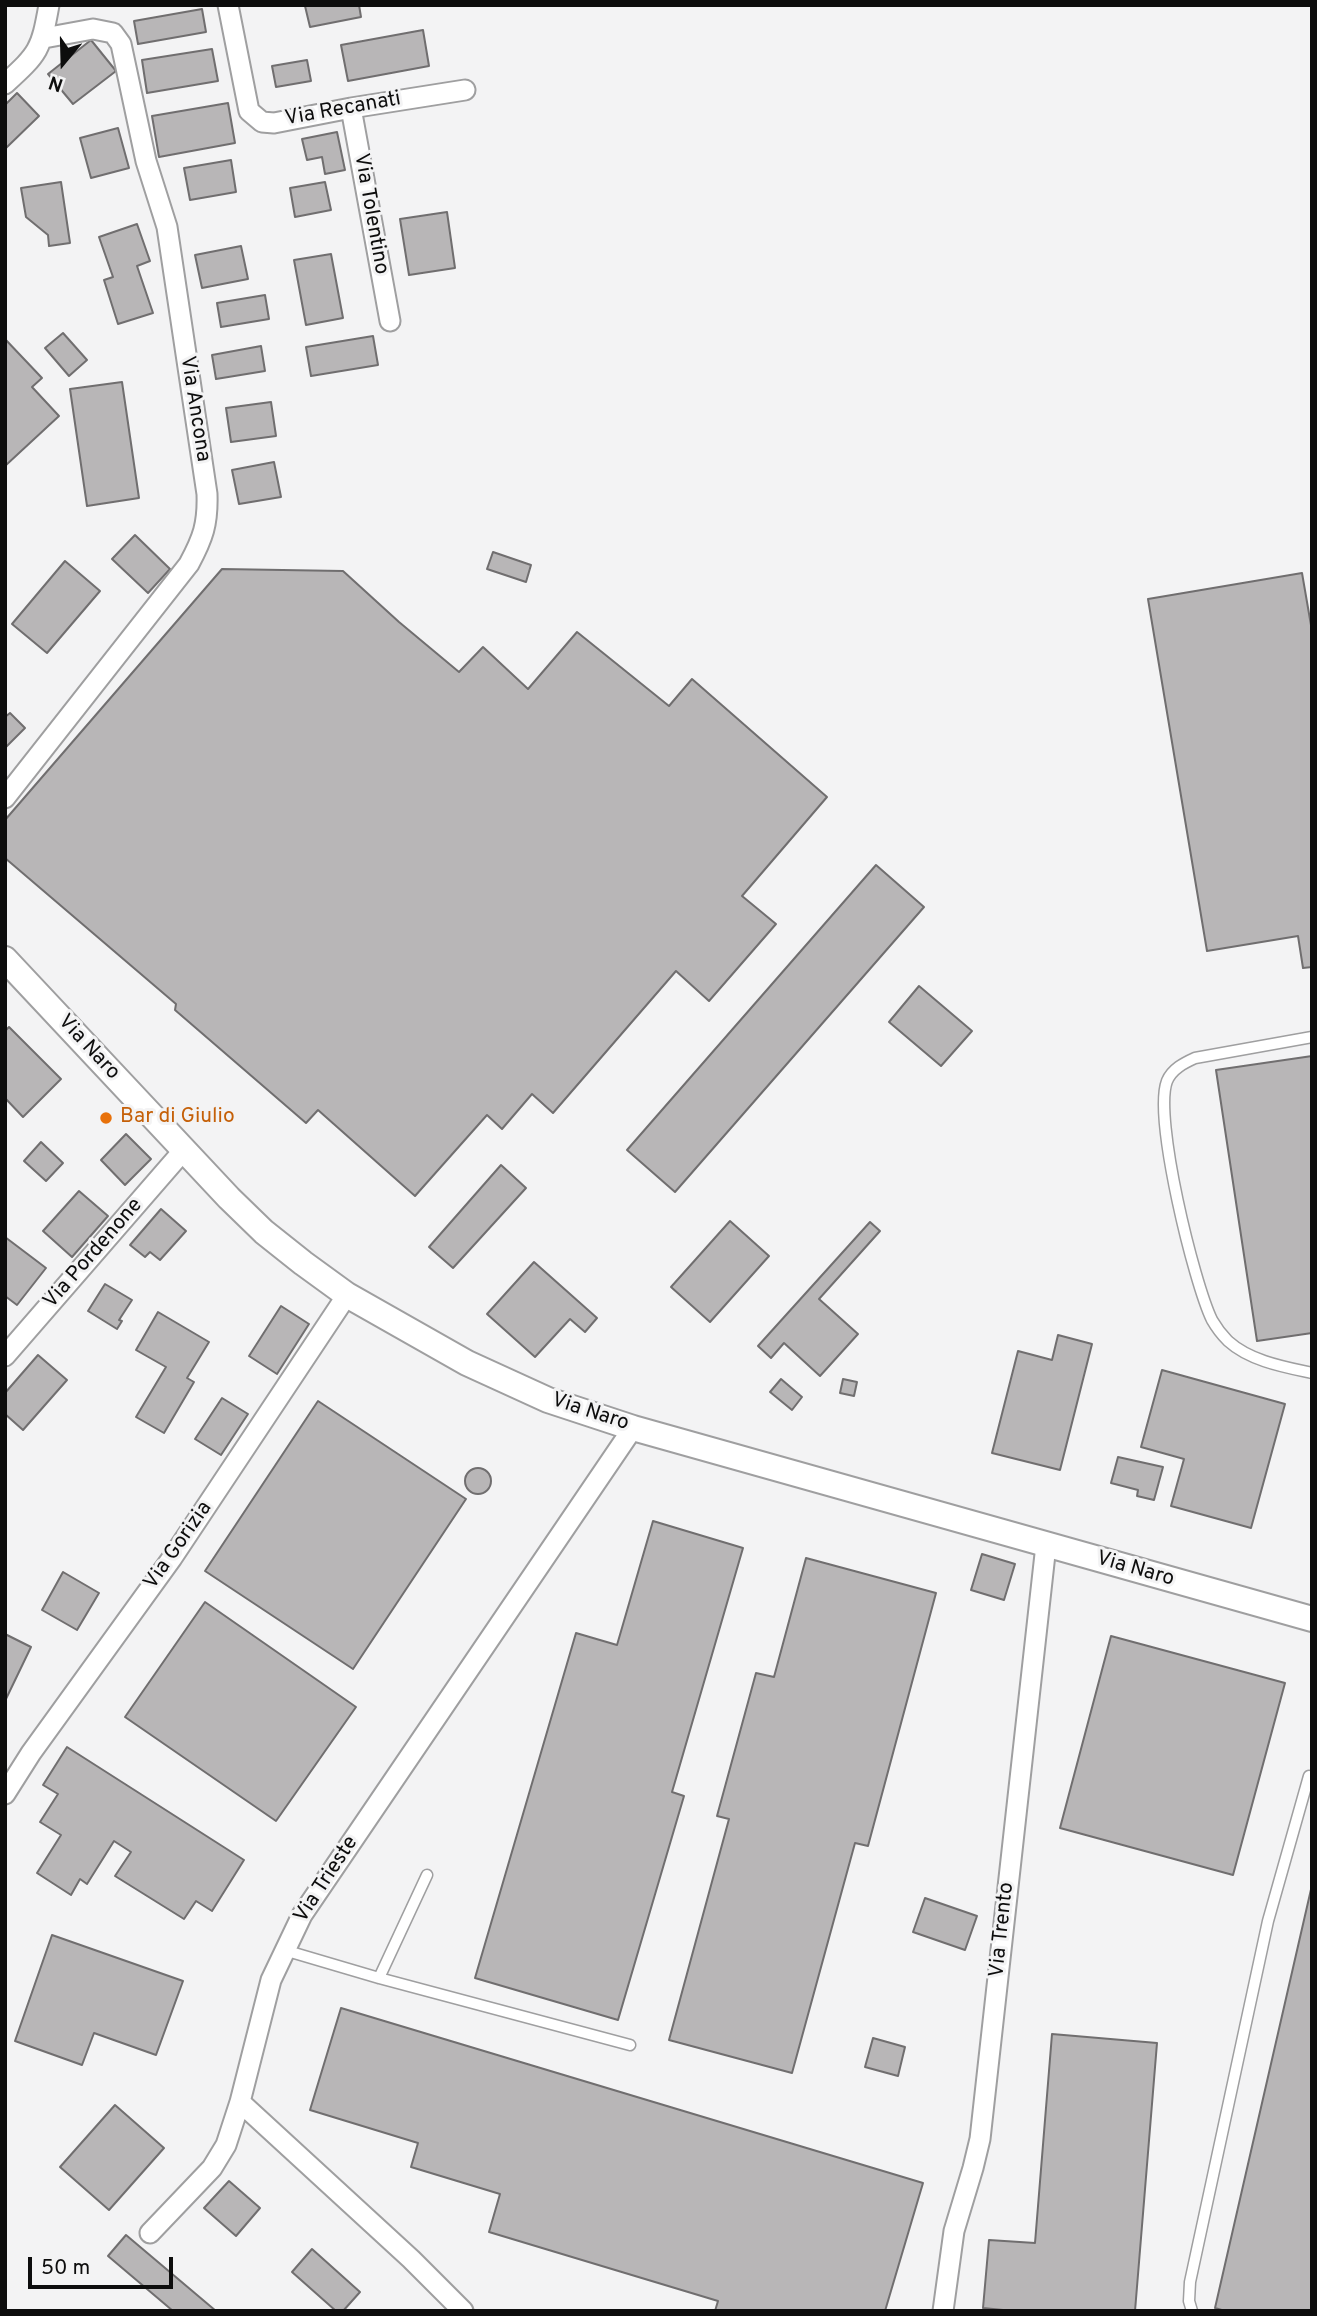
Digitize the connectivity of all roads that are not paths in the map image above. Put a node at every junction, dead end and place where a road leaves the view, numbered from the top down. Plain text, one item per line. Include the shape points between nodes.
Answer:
1 (49, 5) edge
2 (228, 5) edge
3 (44, 38) junction
4 (5, 84) edge
5 (465, 90) dead end
6 (351, 108) junction
7 (390, 321) dead end
8 (5, 798) edge
9 (5, 959) edge
10 (1312, 1037) edge
11 (183, 1151) junction
12 (347, 1295) junction
13 (5, 1356) edge
14 (1312, 1373) edge
15 (633, 1428) junction
16 (1046, 1545) junction
17 (1312, 1619) edge
18 (1308, 1776) dead end
19 (5, 1794) edge
20 (426, 1875) dead end
21 (284, 1950) junction
22 (379, 1978) junction
23 (630, 2045) dead end
24 (240, 2102) junction
25 (150, 2233) dead end
26 (463, 2311) edge
27 (943, 2311) edge
28 (1192, 2311) edge

1 - 3 street
2 - 6 street, Via Recanati via 252,116 268,123
3 - 4 street via 28,64
3 - 8 street, Via Ancona via 98,29 113,33 121,44 146,161 167,227 208,514 189,564
5 - 6 street, Via Recanati
6 - 7 street, Via Tolentino
9 - 11 street, Via Naro
10 - 14 lane via 1195,1058 1179,1065 1163,1094 1177,1202 1213,1321 1228,1342 1251,1356
11 - 12 street, Via Naro via 264,1232
11 - 13 street, Via Pordenone
12 - 15 street, Via Naro via 496,1378
12 - 19 street, Via Gorizia via 172,1558
15 - 16 street, Via Naro
15 - 21 street, Via Trieste via 302,1915
16 - 17 street, Via Naro
16 - 27 street, Via Trento via 980,2139 954,2231
18 - 28 lane via 1268,1921 1190,2282
20 - 22 lane
21 - 22 lane
21 - 24 street, Via Trieste via 271,1980
22 - 23 lane
24 - 25 street, Via Trieste via 226,2145 212,2168
24 - 26 street

